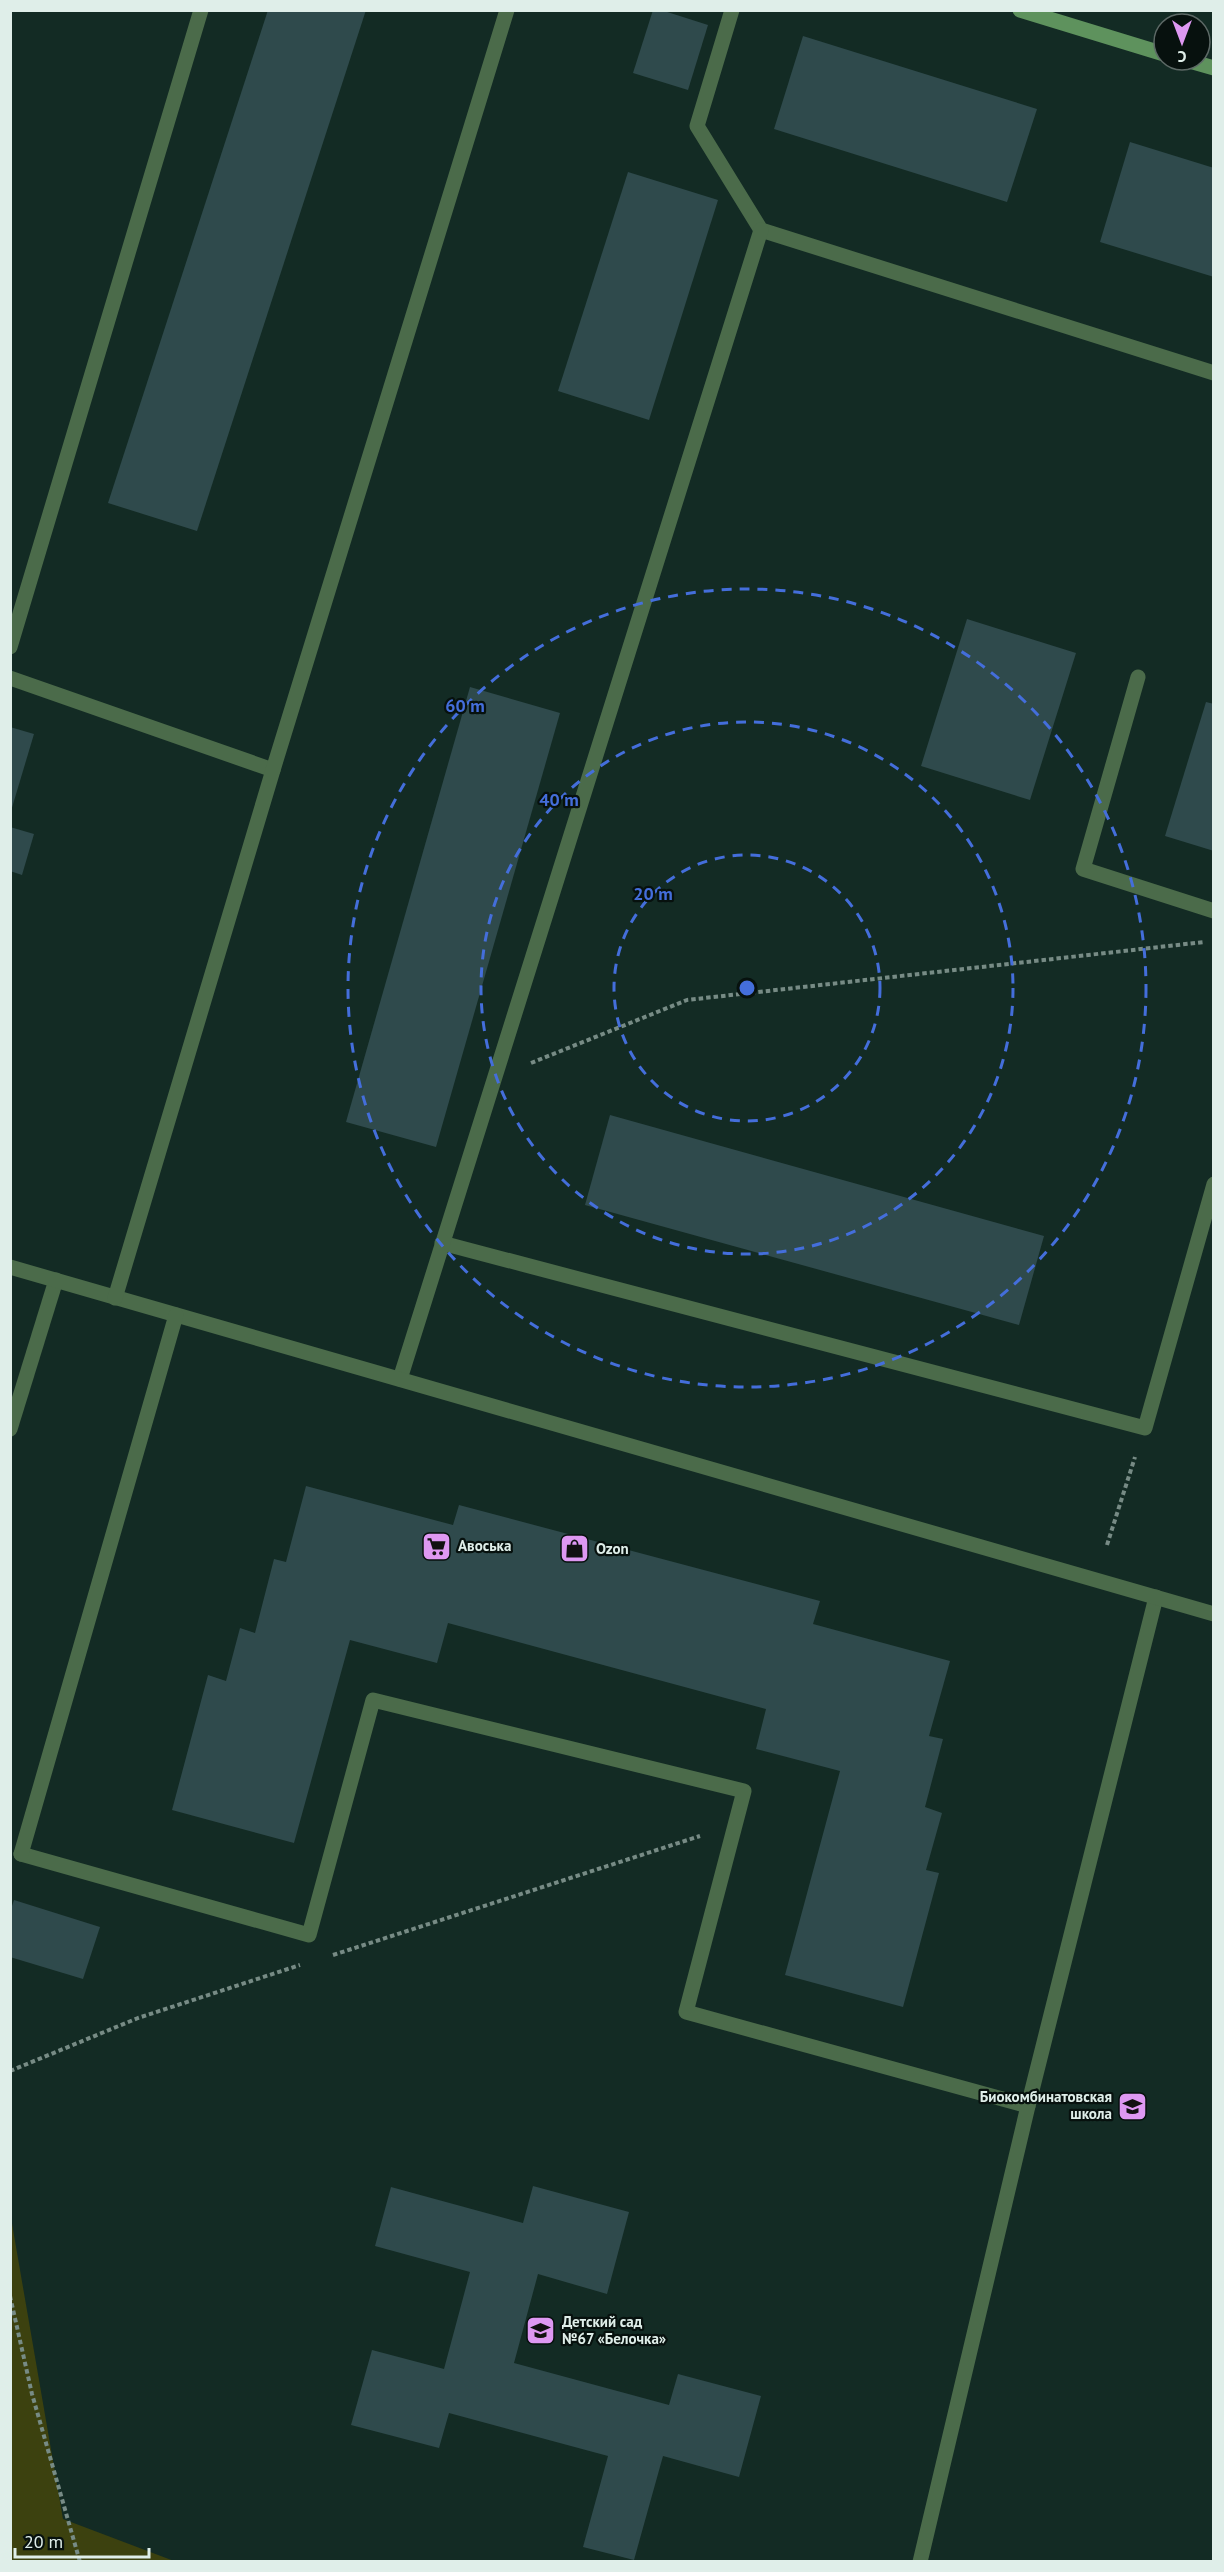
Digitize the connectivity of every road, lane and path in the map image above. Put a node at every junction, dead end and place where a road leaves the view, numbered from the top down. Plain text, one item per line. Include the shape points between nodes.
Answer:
1 (201, 10) edge
2 (507, 10) edge
3 (732, 10) edge
4 (1020, 10) edge
5 (1152, 50) edge
6 (761, 230) junction
7 (1214, 373) edge
8 (10, 647) edge
9 (1138, 677) dead end
10 (10, 678) edge
11 (273, 770) junction
12 (1214, 911) edge
13 (1214, 941) edge
14 (494, 1078) junction
15 (1214, 1184) edge
16 (442, 1243) junction
17 (10, 1267) edge
18 (56, 1280) junction
19 (115, 1298) junction
20 (176, 1315) junction
21 (400, 1379) junction
22 (1145, 1428) junction
23 (10, 1429) edge
24 (1107, 1545) dead end
25 (1156, 1597) junction
26 (1214, 1614) edge
27 (735, 1825) junction
28 (329, 1956) dead end
29 (307, 1963) dead end
30 (10, 2071) edge
31 (1028, 2106) junction
32 (10, 2296) edge
33 (80, 2562) edge
34 (920, 2562) edge

1 - 8 street
2 - 11 street
3 - 6 street via 697,126
4 - 5 street
6 - 7 street
6 - 14 street
9 - 12 street via 1083,869
10 - 11 street
11 - 19 street
13 - 14 path via 687,1000
14 - 16 street
15 - 22 street
16 - 21 street
16 - 22 street
17 - 18 street
18 - 19 street
18 - 23 street
19 - 20 street
20 - 21 street
20 - 27 street via 21,1854 309,1935 373,1700 744,1791
21 - 25 street
22 - 24 path
25 - 26 street
25 - 31 street
27 - 28 path
27 - 31 street via 686,2012
29 - 30 path via 138,2018
31 - 34 street
32 - 33 path via 32,2394

